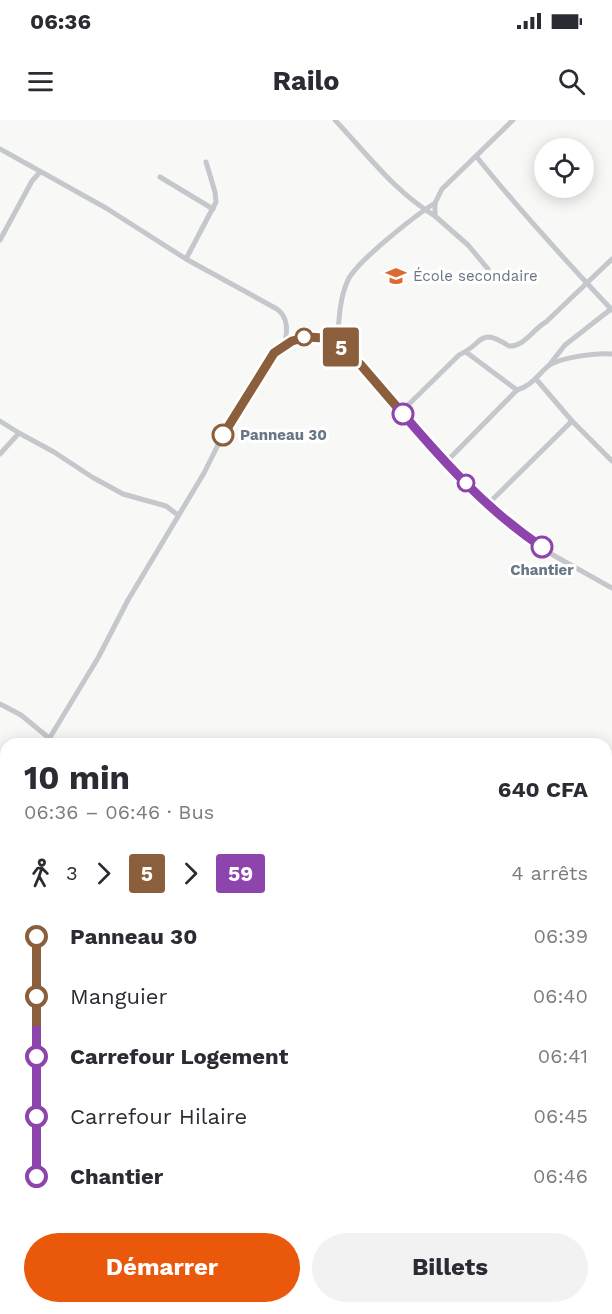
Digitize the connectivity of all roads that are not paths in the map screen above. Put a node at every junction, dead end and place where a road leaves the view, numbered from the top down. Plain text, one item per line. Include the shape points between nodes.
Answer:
1 (335, 120) edge
2 (513, 120) edge
3 (0, 150) edge
4 (476, 156) junction
5 (206, 162) dead end
6 (40, 172) junction
7 (160, 177) dead end
8 (435, 203) junction
9 (213, 209) junction
10 (423, 210) junction
11 (435, 216) junction
12 (0, 240) edge
13 (186, 259) junction
14 (612, 260) edge
15 (488, 269) dead end
16 (586, 283) junction
17 (612, 309) edge
18 (285, 344) junction
19 (337, 344) junction
20 (465, 352) junction
21 (612, 354) edge
22 (549, 364) junction
23 (536, 379) junction
24 (517, 390) junction
25 (401, 412) junction
26 (0, 421) edge
27 (572, 421) junction
28 (19, 433) junction
29 (0, 454) edge
30 (612, 461) edge
31 (446, 462) junction
32 (487, 505) junction
33 (178, 515) junction
34 (612, 588) edge
35 (0, 704) edge
36 (49, 738) joint

1 - 10 street via 380,172
2 - 4 street
3 - 6 street
4 - 8 street via 442,189
4 - 16 street
5 - 9 street via 215,192
6 - 12 street
6 - 13 street
7 - 9 street
8 - 10 street
8 - 11 street
9 - 13 street
10 - 11 street
10 - 19 street via 352,272 342,298
11 - 15 street
13 - 18 street via 283,314
14 - 16 street
16 - 17 street
16 - 20 street via 520,344 509,346 485,337
17 - 22 street via 565,345
18 - 19 street via 307,337
18 - 33 street via 268,362
19 - 25 street via 360,364
20 - 24 street
20 - 25 street
21 - 22 street via 589,354
22 - 23 street
23 - 24 street
23 - 27 street
24 - 31 street
25 - 31 street
26 - 28 street
27 - 30 street
27 - 32 street
28 - 29 street
28 - 33 street via 123,494 166,506
31 - 32 street
32 - 34 street via 553,555
33 - 36 street
35 - 36 street

